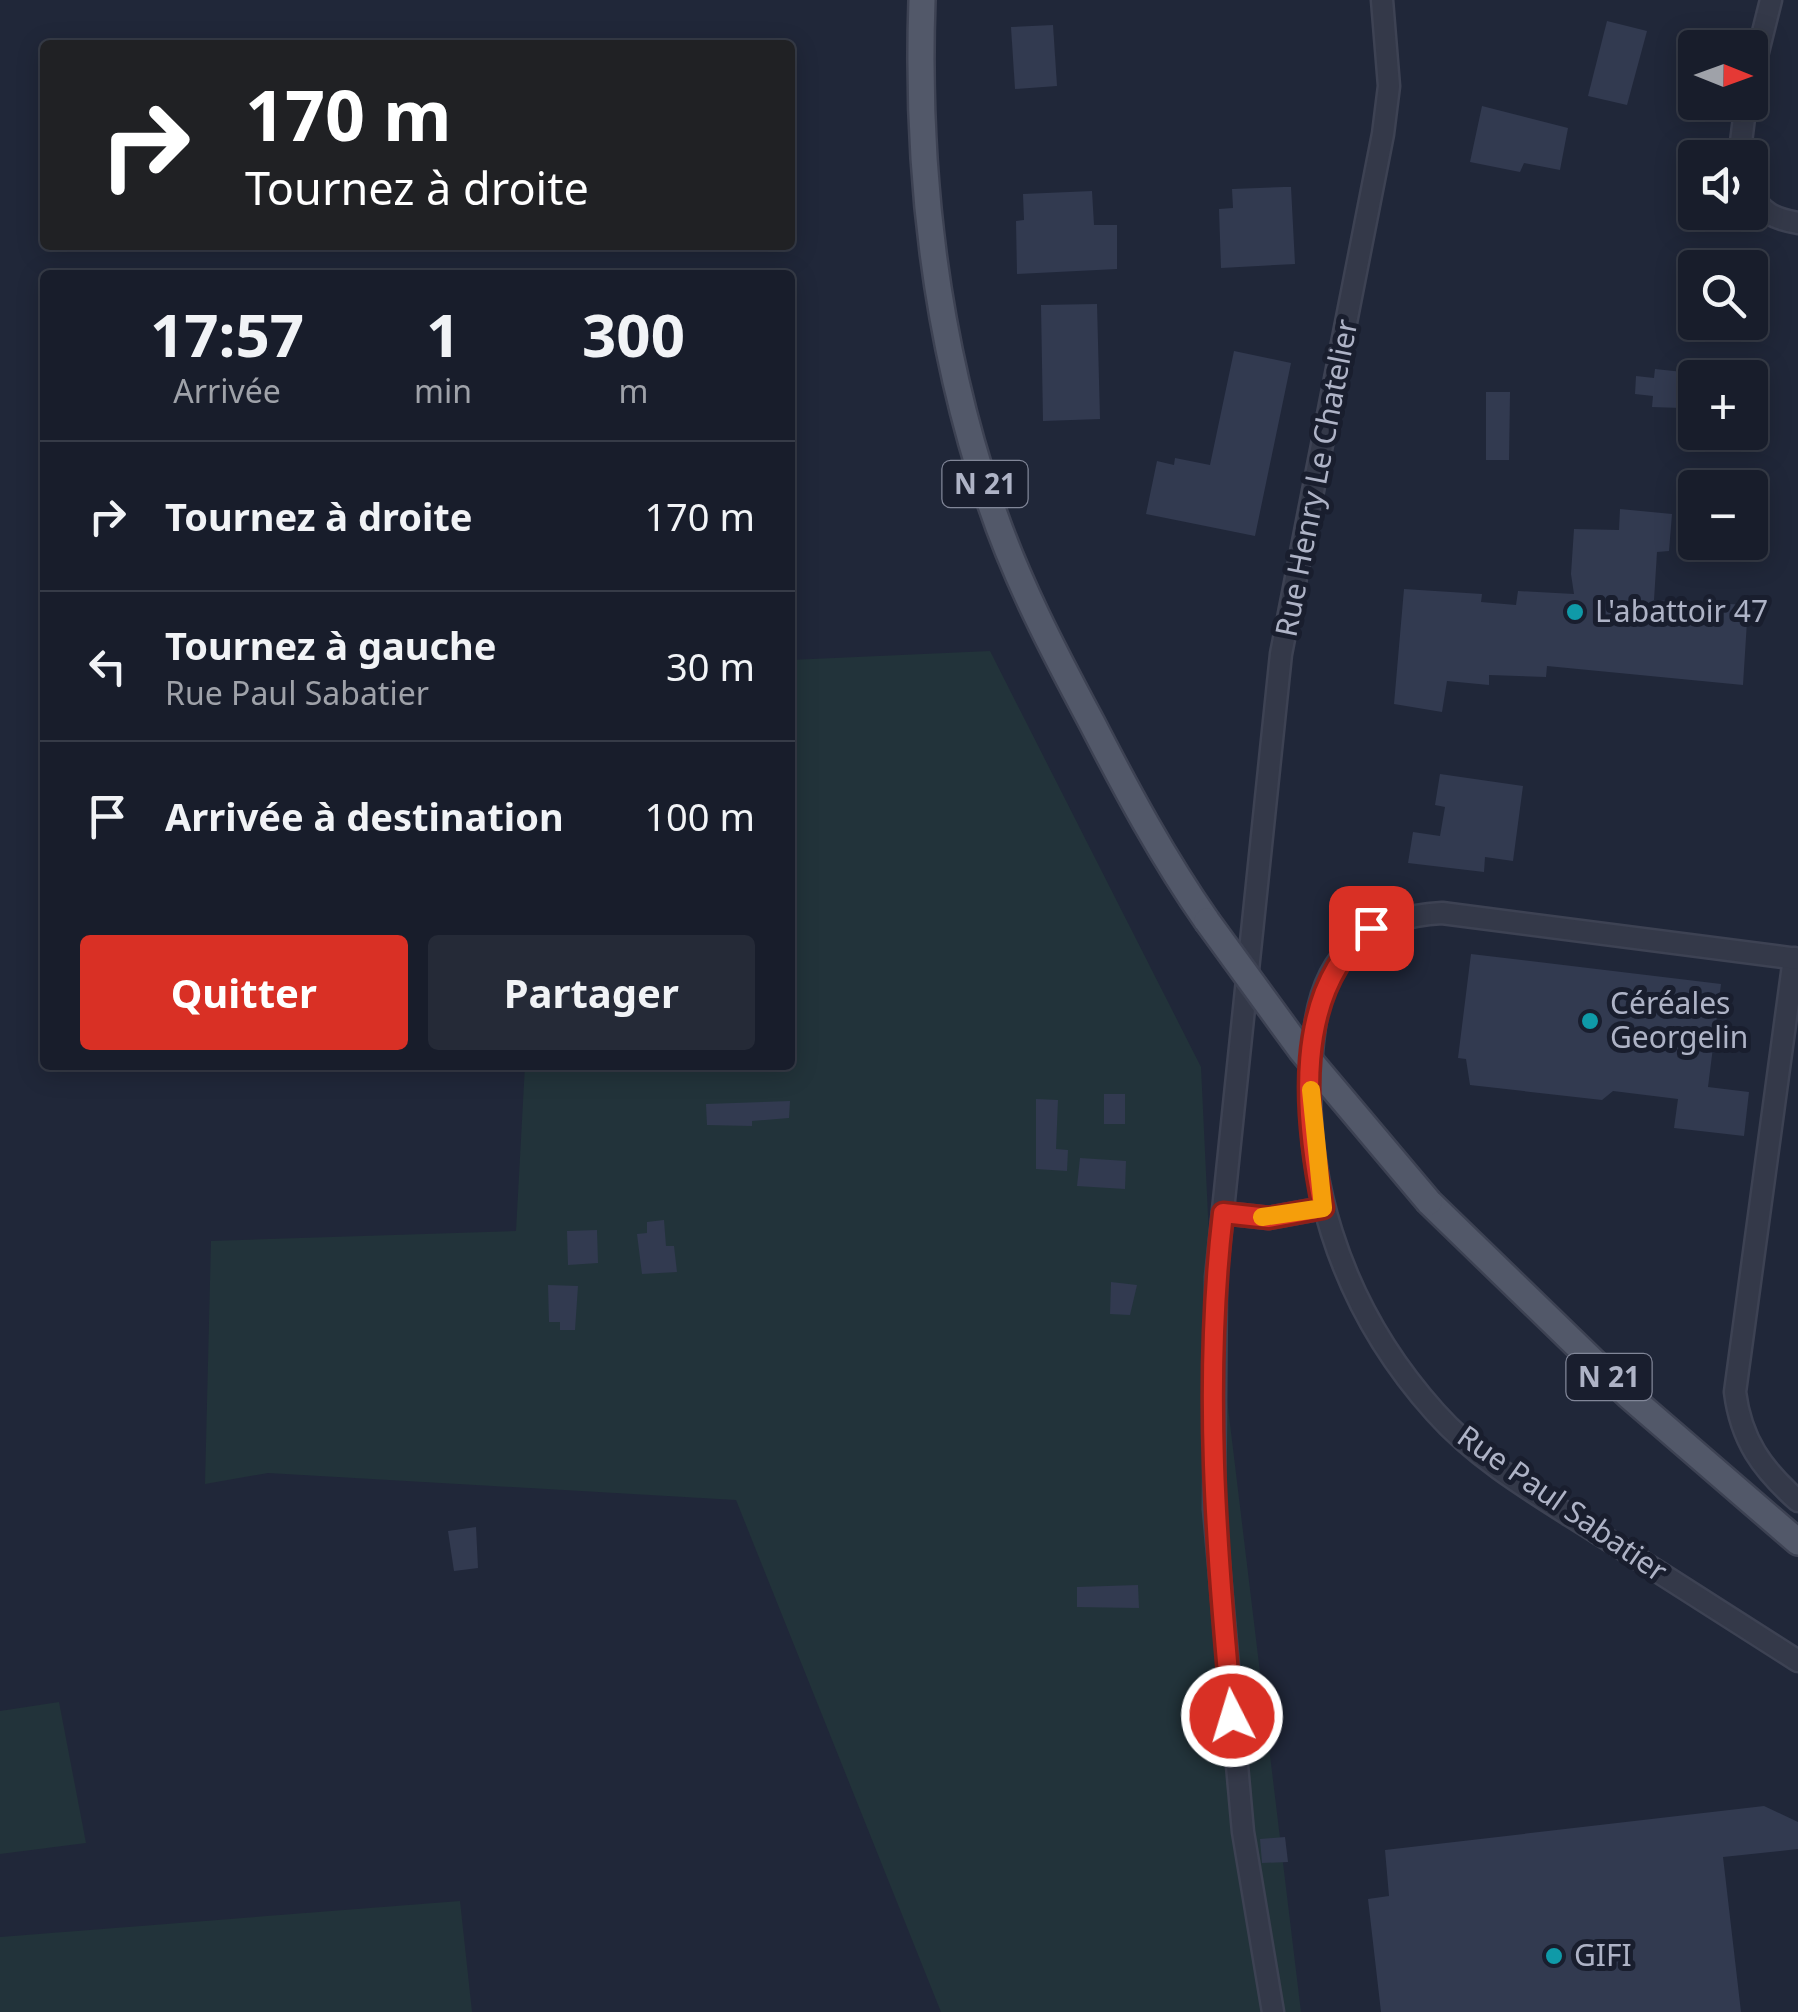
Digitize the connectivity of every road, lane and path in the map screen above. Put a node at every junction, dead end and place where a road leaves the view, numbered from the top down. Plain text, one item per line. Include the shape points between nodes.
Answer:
1 (922, 0) edge
2 (1382, 0) edge
3 (1771, 0) edge
4 (1764, 30) edge
5 (1796, 959) edge
6 (1323, 1208) junction
7 (1223, 1213) junction
8 (1798, 1501) edge
9 (1798, 1542) edge
10 (1798, 1661) edge
11 (1273, 2012) edge

1 - 9 main road, N 21, bridge via 920,154 941,320 990,503 1038,622 1140,815 1300,1050 1429,1202 1629,1396
2 - 7 street, Rue Henry Le Chatelier via 1388,86 1383,134 1281,654
3 - 4 street
5 - 6 street, Rue Paul Sabatier via 1442,913 1371,928 1332,972 1314,1030 1311,1102
5 - 8 street via 1736,1362 1740,1428 1752,1452
6 - 7 street via 1269,1218
6 - 10 street, Rue Paul Sabatier via 1344,1270 1383,1347 1436,1414 1482,1456 1562,1511
7 - 11 street, Rue Henry Le Chatelier via 1213,1340 1214,1510 1243,1832

